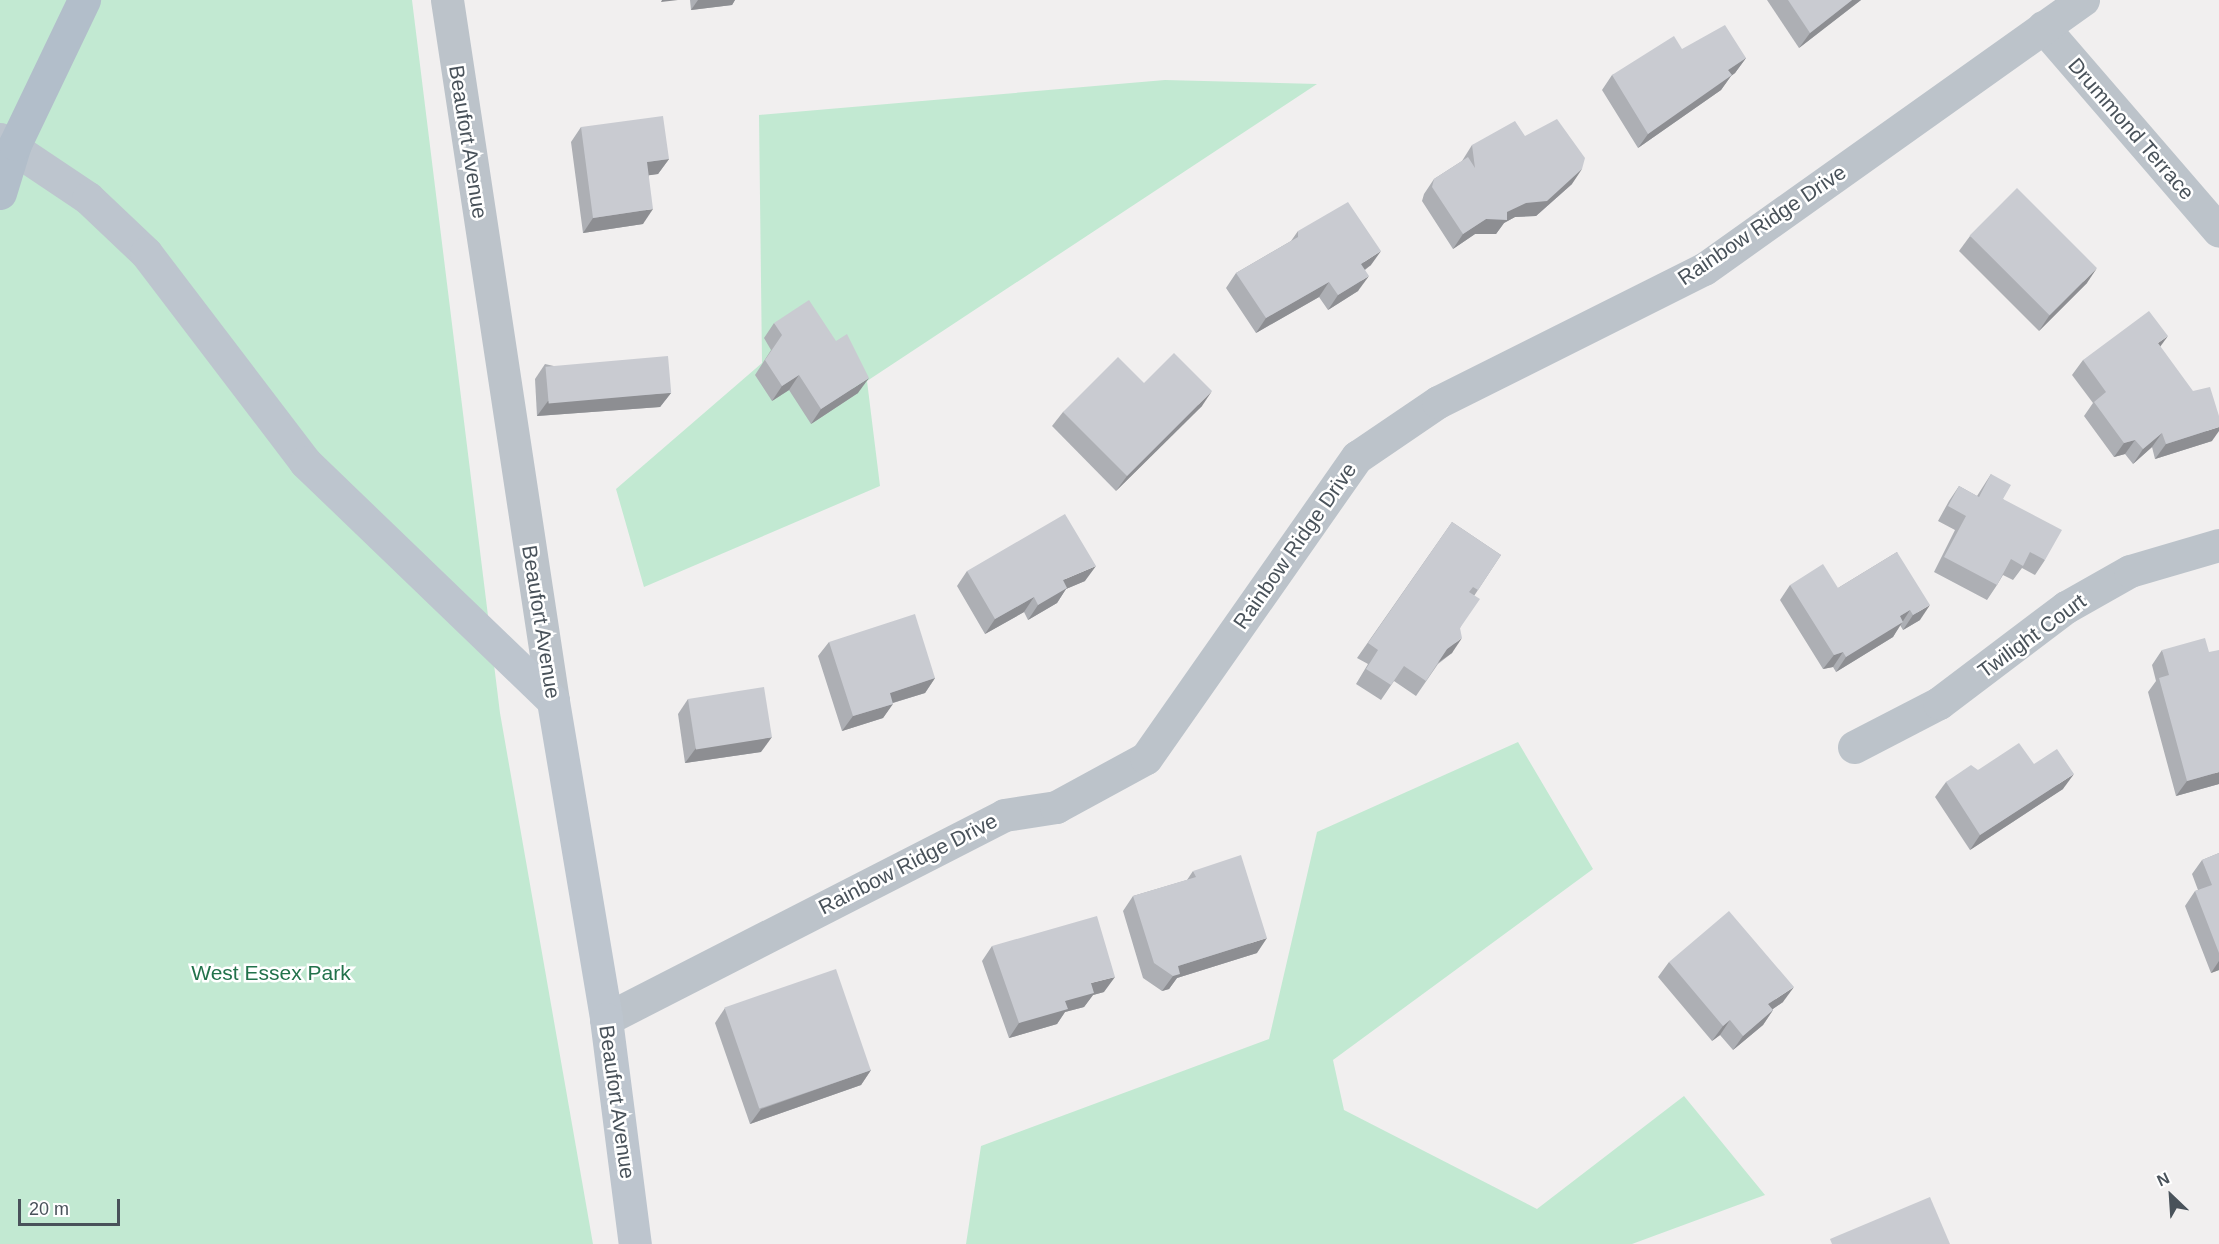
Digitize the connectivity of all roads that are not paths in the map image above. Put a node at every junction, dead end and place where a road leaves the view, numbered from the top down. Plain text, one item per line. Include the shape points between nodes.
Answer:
1 (84, 0) edge
2 (447, 0) edge
3 (2083, 0) edge
4 (2043, 27) junction
5 (7, 141) edge
6 (0, 193) edge
7 (2219, 231) edge
8 (2219, 545) edge
9 (553, 701) junction
10 (1854, 747) dead end
11 (606, 1019) junction
12 (635, 1244) edge

1 - 5 main road
2 - 9 street, Beaufort Avenue
3 - 4 street, Rainbow Ridge Drive
4 - 7 street, Drummond Terrace
4 - 11 street, Rainbow Ridge Drive via 1704,269 1438,402 1357,457 1146,758 1056,807 1004,815
5 - 6 main road
5 - 9 street via 88,198 146,253 305,462
8 - 10 street, Twilight Court via 2130,572 2066,607 1939,704
9 - 11 street, Beaufort Avenue
11 - 12 street, Beaufort Avenue

